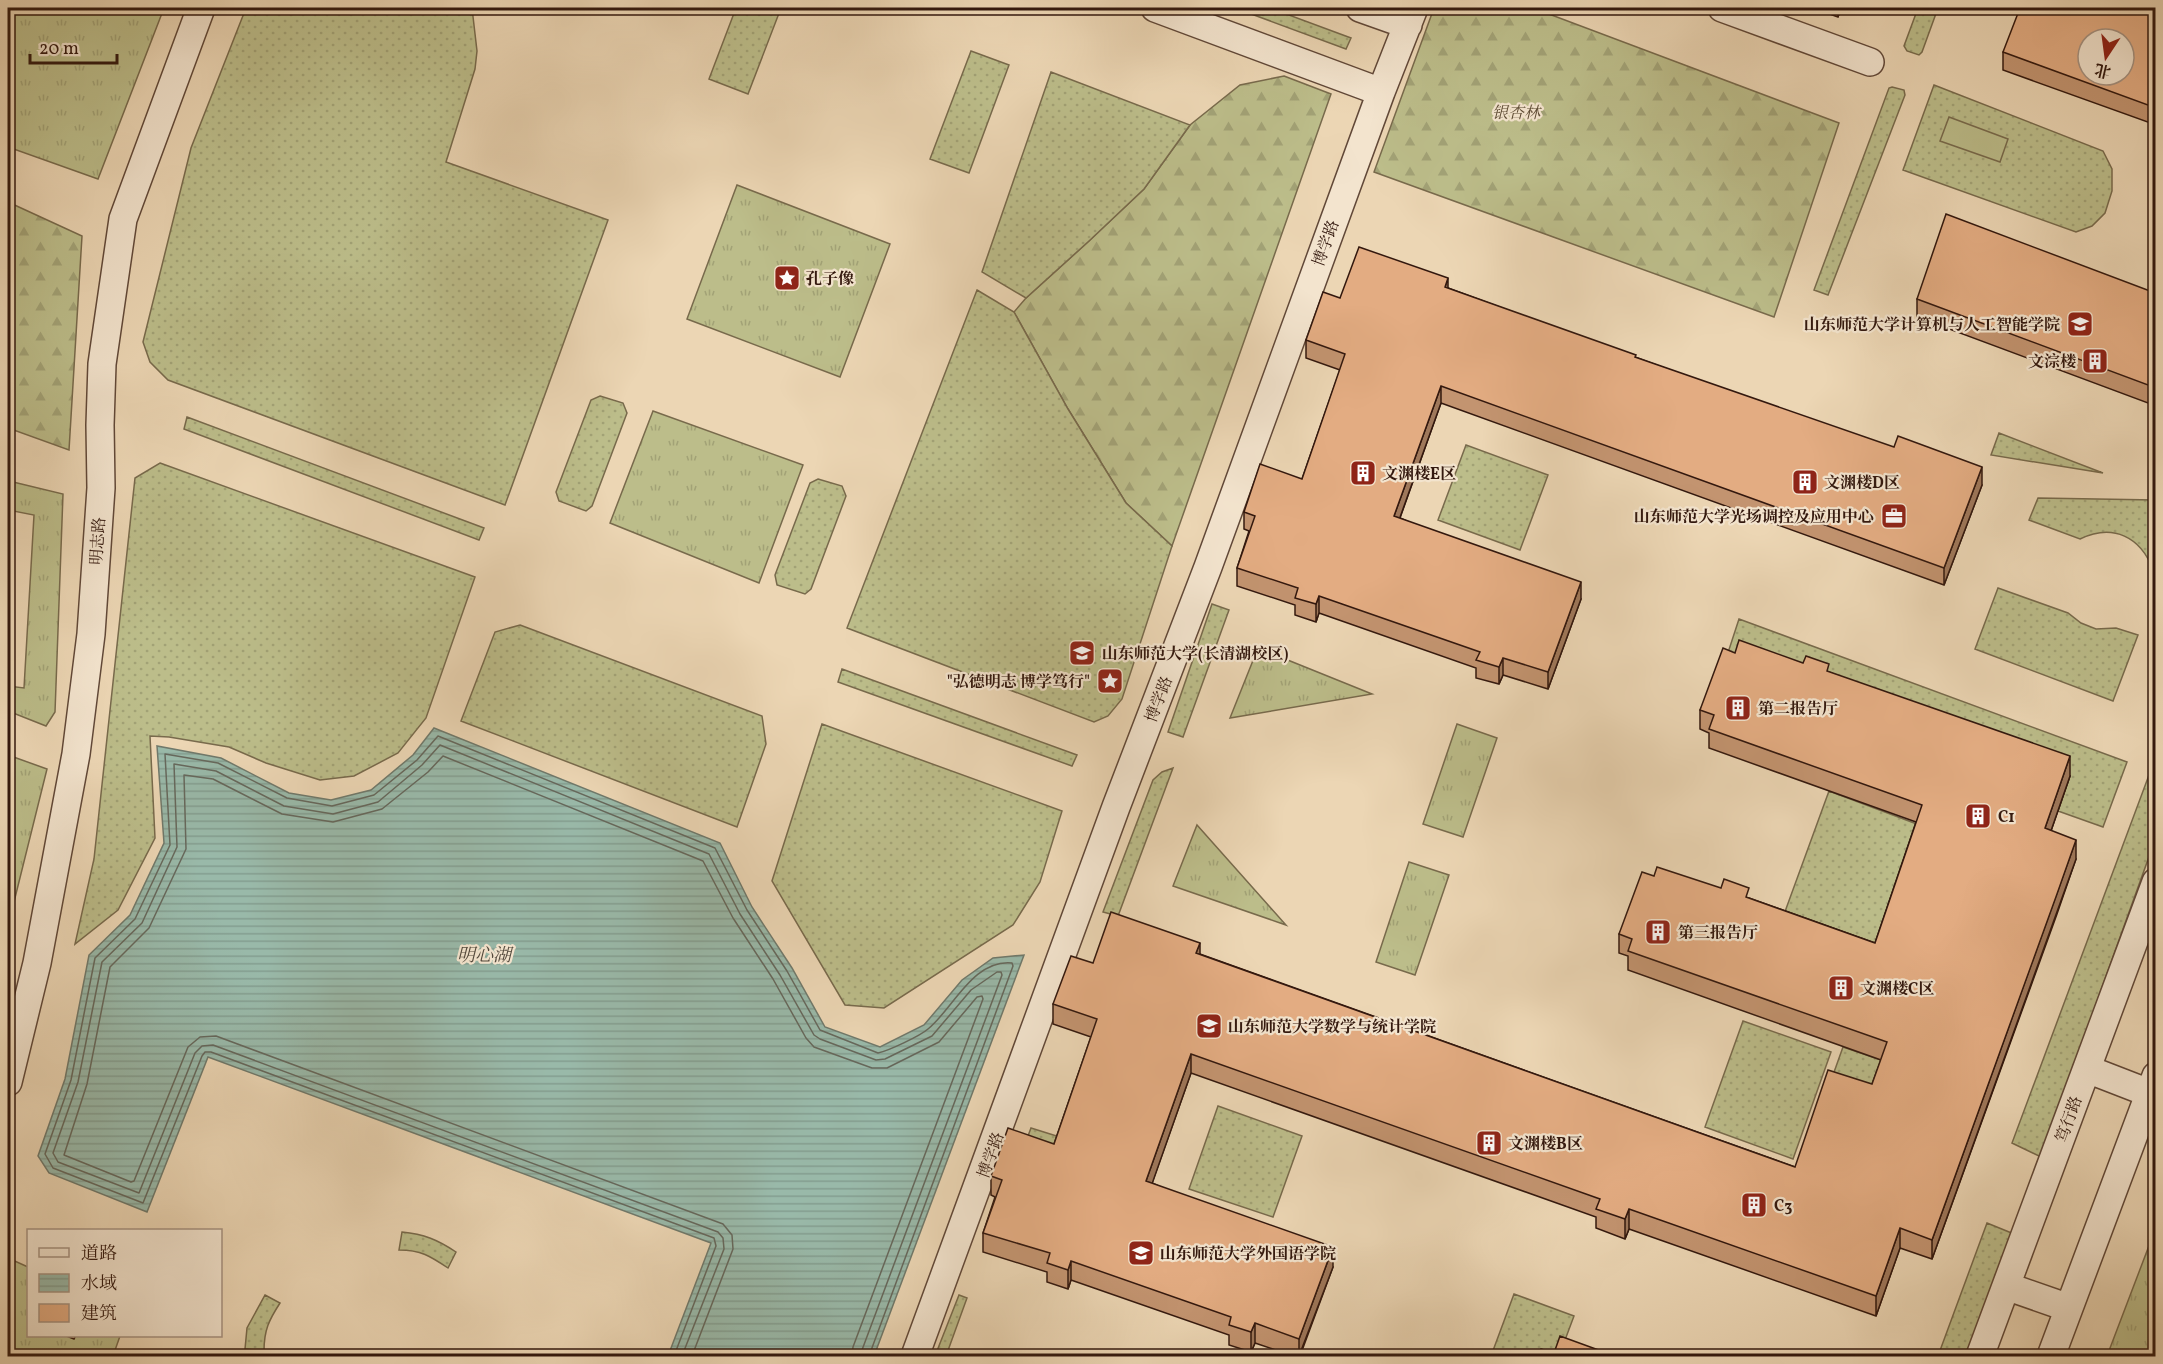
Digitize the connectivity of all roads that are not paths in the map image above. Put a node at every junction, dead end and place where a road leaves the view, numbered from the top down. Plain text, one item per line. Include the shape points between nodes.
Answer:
1 (201, 8) edge
2 (1155, 8) edge
3 (1360, 8) edge
4 (1722, 8) edge
5 (1411, 16) edge
6 (1870, 62) dead end
7 (1381, 92) junction
8 (2156, 882) edge
9 (2087, 1069) junction
10 (8, 1082) edge
11 (2152, 1084) edge
12 (2006, 1286) junction
13 (2069, 1308) junction
14 (915, 1356) edge
15 (1980, 1356) edge
16 (2051, 1356) edge

1 - 10 street, 明志路 via 123,219 102,364 101,488 92,634 78,743 37,963
2 - 7 street
3 - 5 street
4 - 6 street
5 - 7 street, 博学路
7 - 14 street, 博学路
8 - 9 street, 笃行路
9 - 11 street
9 - 12 street, 笃行路
11 - 13 street
12 - 13 street
12 - 15 street, 笃行路
13 - 16 street

